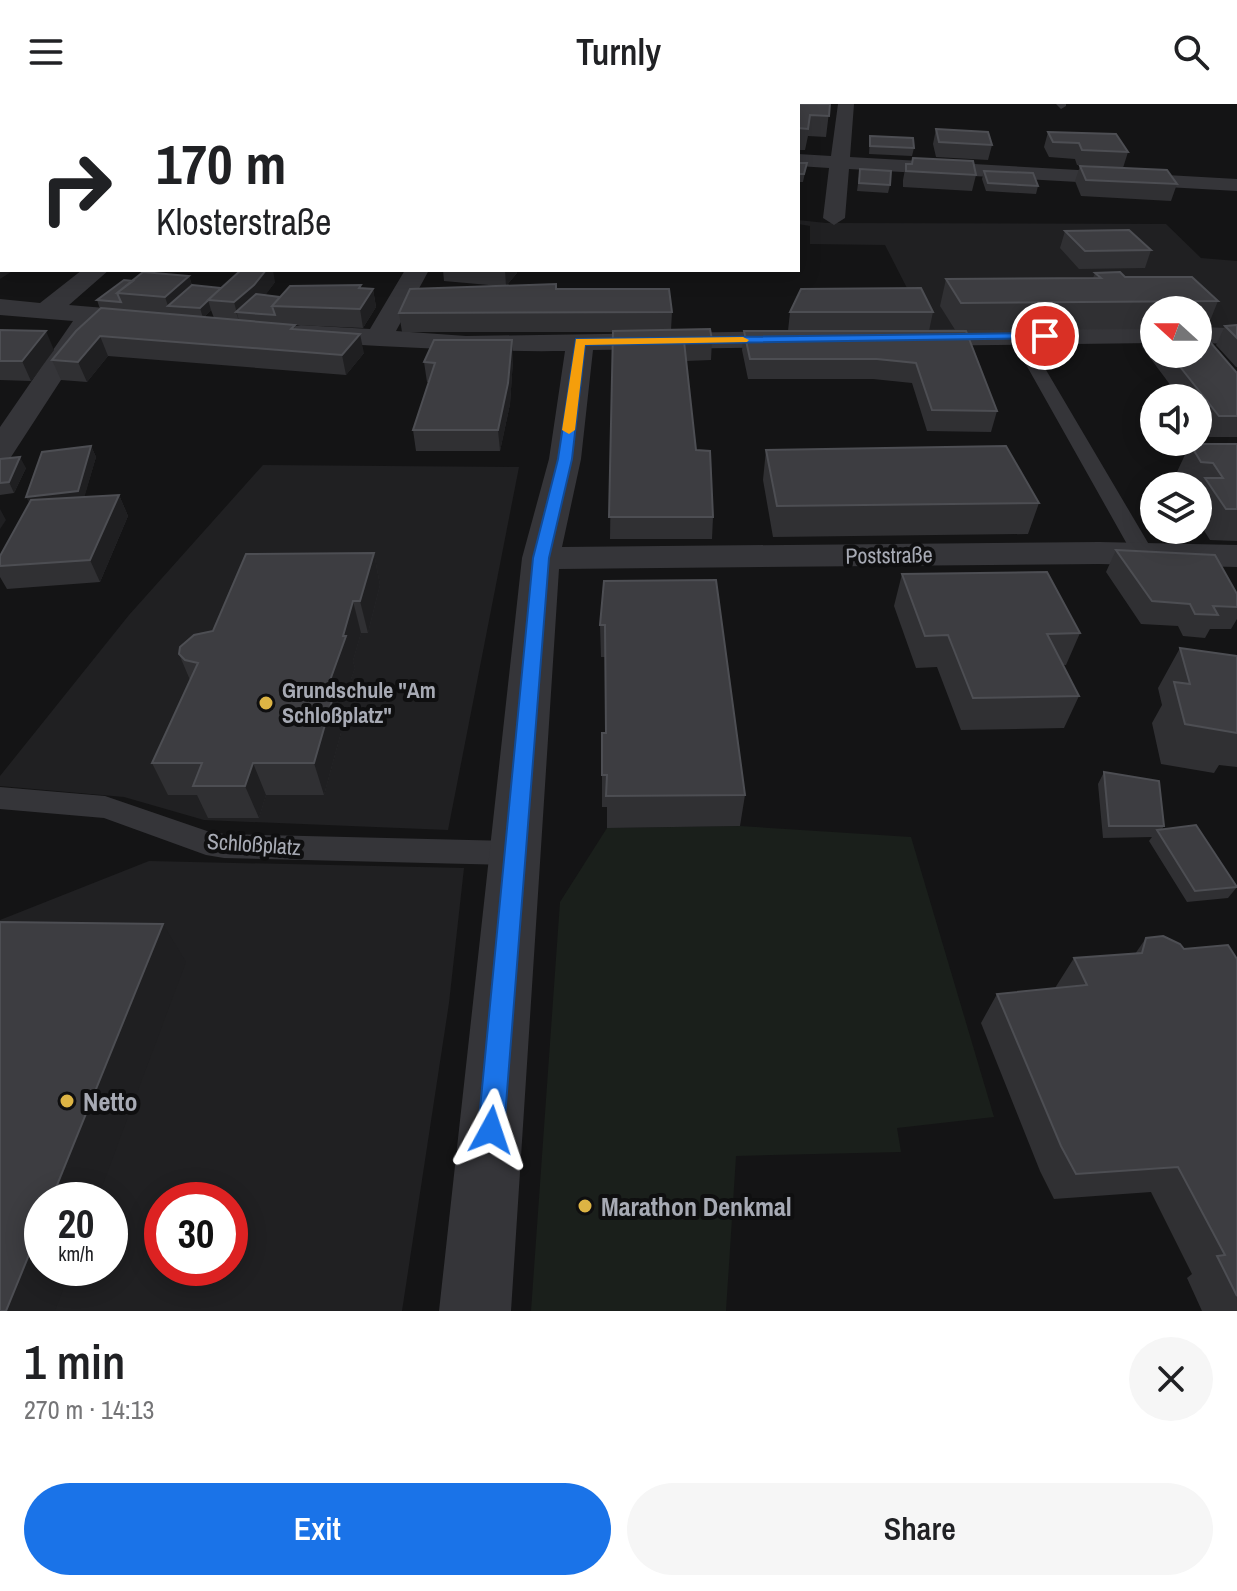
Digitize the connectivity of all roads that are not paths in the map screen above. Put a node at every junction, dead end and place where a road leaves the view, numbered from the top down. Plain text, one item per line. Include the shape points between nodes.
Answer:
1 (846, 104) edge
2 (800, 160) edge
3 (838, 162) junction
4 (1237, 185) edge
5 (834, 218) dead end
6 (94, 272) edge
7 (416, 272) edge
8 (0, 307) edge
9 (47, 310) junction
10 (90, 314) junction
11 (181, 322) edge
12 (272, 331) edge
13 (1140, 335) edge
14 (1212, 335) edge
15 (1018, 336) junction
16 (1237, 336) edge
17 (890, 338) edge
18 (827, 339) edge
19 (378, 340) junction
20 (580, 341) junction
21 (0, 450) edge
22 (1143, 553) junction
23 (1237, 556) edge
24 (541, 558) junction
25 (0, 798) edge
26 (514, 853) junction
27 (475, 1311) edge

1 - 3 street
2 - 3 street
3 - 4 street
3 - 5 street
6 - 9 street
7 - 19 street
8 - 9 street
9 - 10 street
10 - 11 street
10 - 21 street
12 - 19 street
13 - 15 street
14 - 16 street
15 - 17 street
15 - 22 lane
18 - 20 street
19 - 20 street
20 - 24 street via 565,459
22 - 23 street, Poststraße
22 - 24 street, Poststraße
24 - 26 street
25 - 26 lane, Schloßplatz via 105,807 224,846
26 - 27 street

